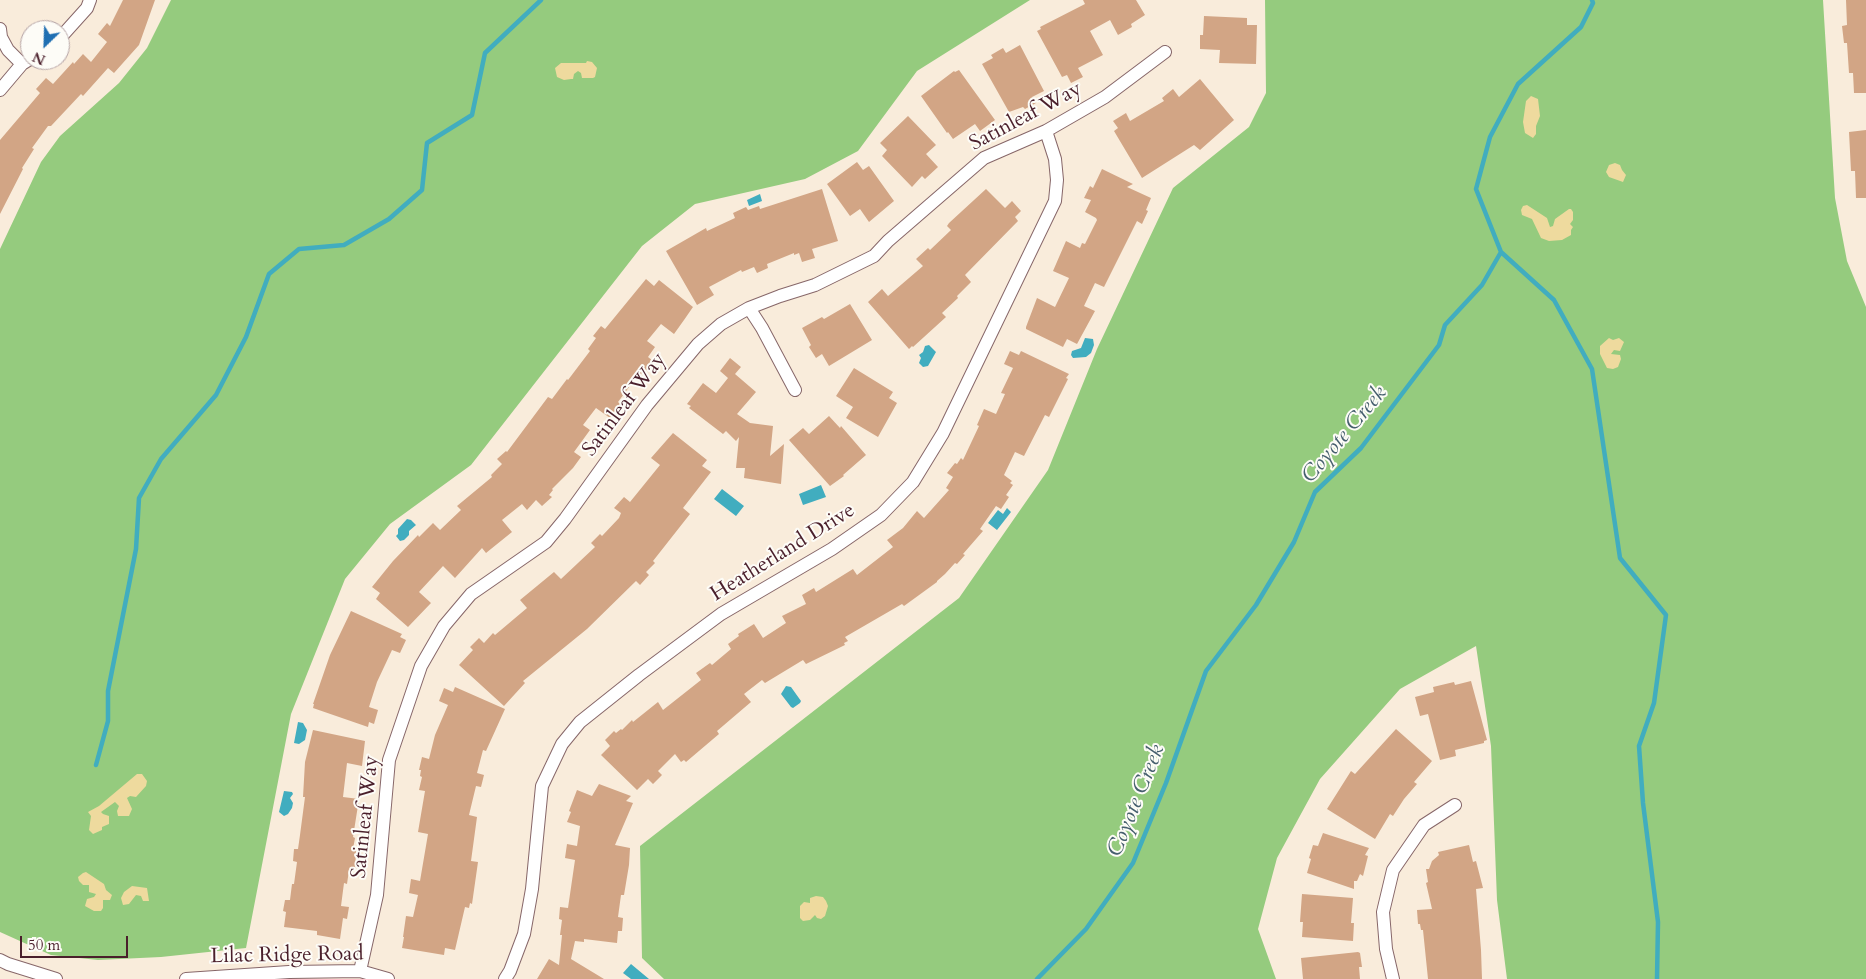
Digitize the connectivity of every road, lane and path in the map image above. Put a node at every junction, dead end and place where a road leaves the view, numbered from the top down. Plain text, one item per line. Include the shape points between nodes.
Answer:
1 (90, 0) edge
2 (70, 27) edge
3 (0, 29) edge
4 (1165, 52) dead end
5 (20, 58) edge
6 (20, 68) edge
7 (0, 90) edge
8 (1046, 131) junction
9 (749, 308) junction
10 (796, 390) dead end
11 (1455, 805) dead end
12 (0, 960) edge
13 (360, 971) junction
14 (56, 979) edge
15 (186, 979) edge
16 (388, 979) edge
17 (505, 979) edge
18 (1393, 979) edge

1 - 2 street
3 - 5 street via 8,50
4 - 8 street, Satinleaf Way via 1104,98
6 - 7 street
8 - 9 street, Satinleaf Way via 984,158 874,256 815,285
8 - 17 street, Heatherland Drive via 1056,166 1055,201 943,433 913,482 873,521 721,614 639,674 580,722 562,744 542,786 532,889 524,934
9 - 10 street
9 - 13 street, Satinleaf Way via 721,324 698,344 647,406 546,542 472,594 444,626 421,666 389,760 377,895
11 - 18 street via 1424,825 1393,870 1383,912
12 - 14 street
13 - 15 street, Lilac Ridge Road
13 - 16 street, Lilac Ridge Road

